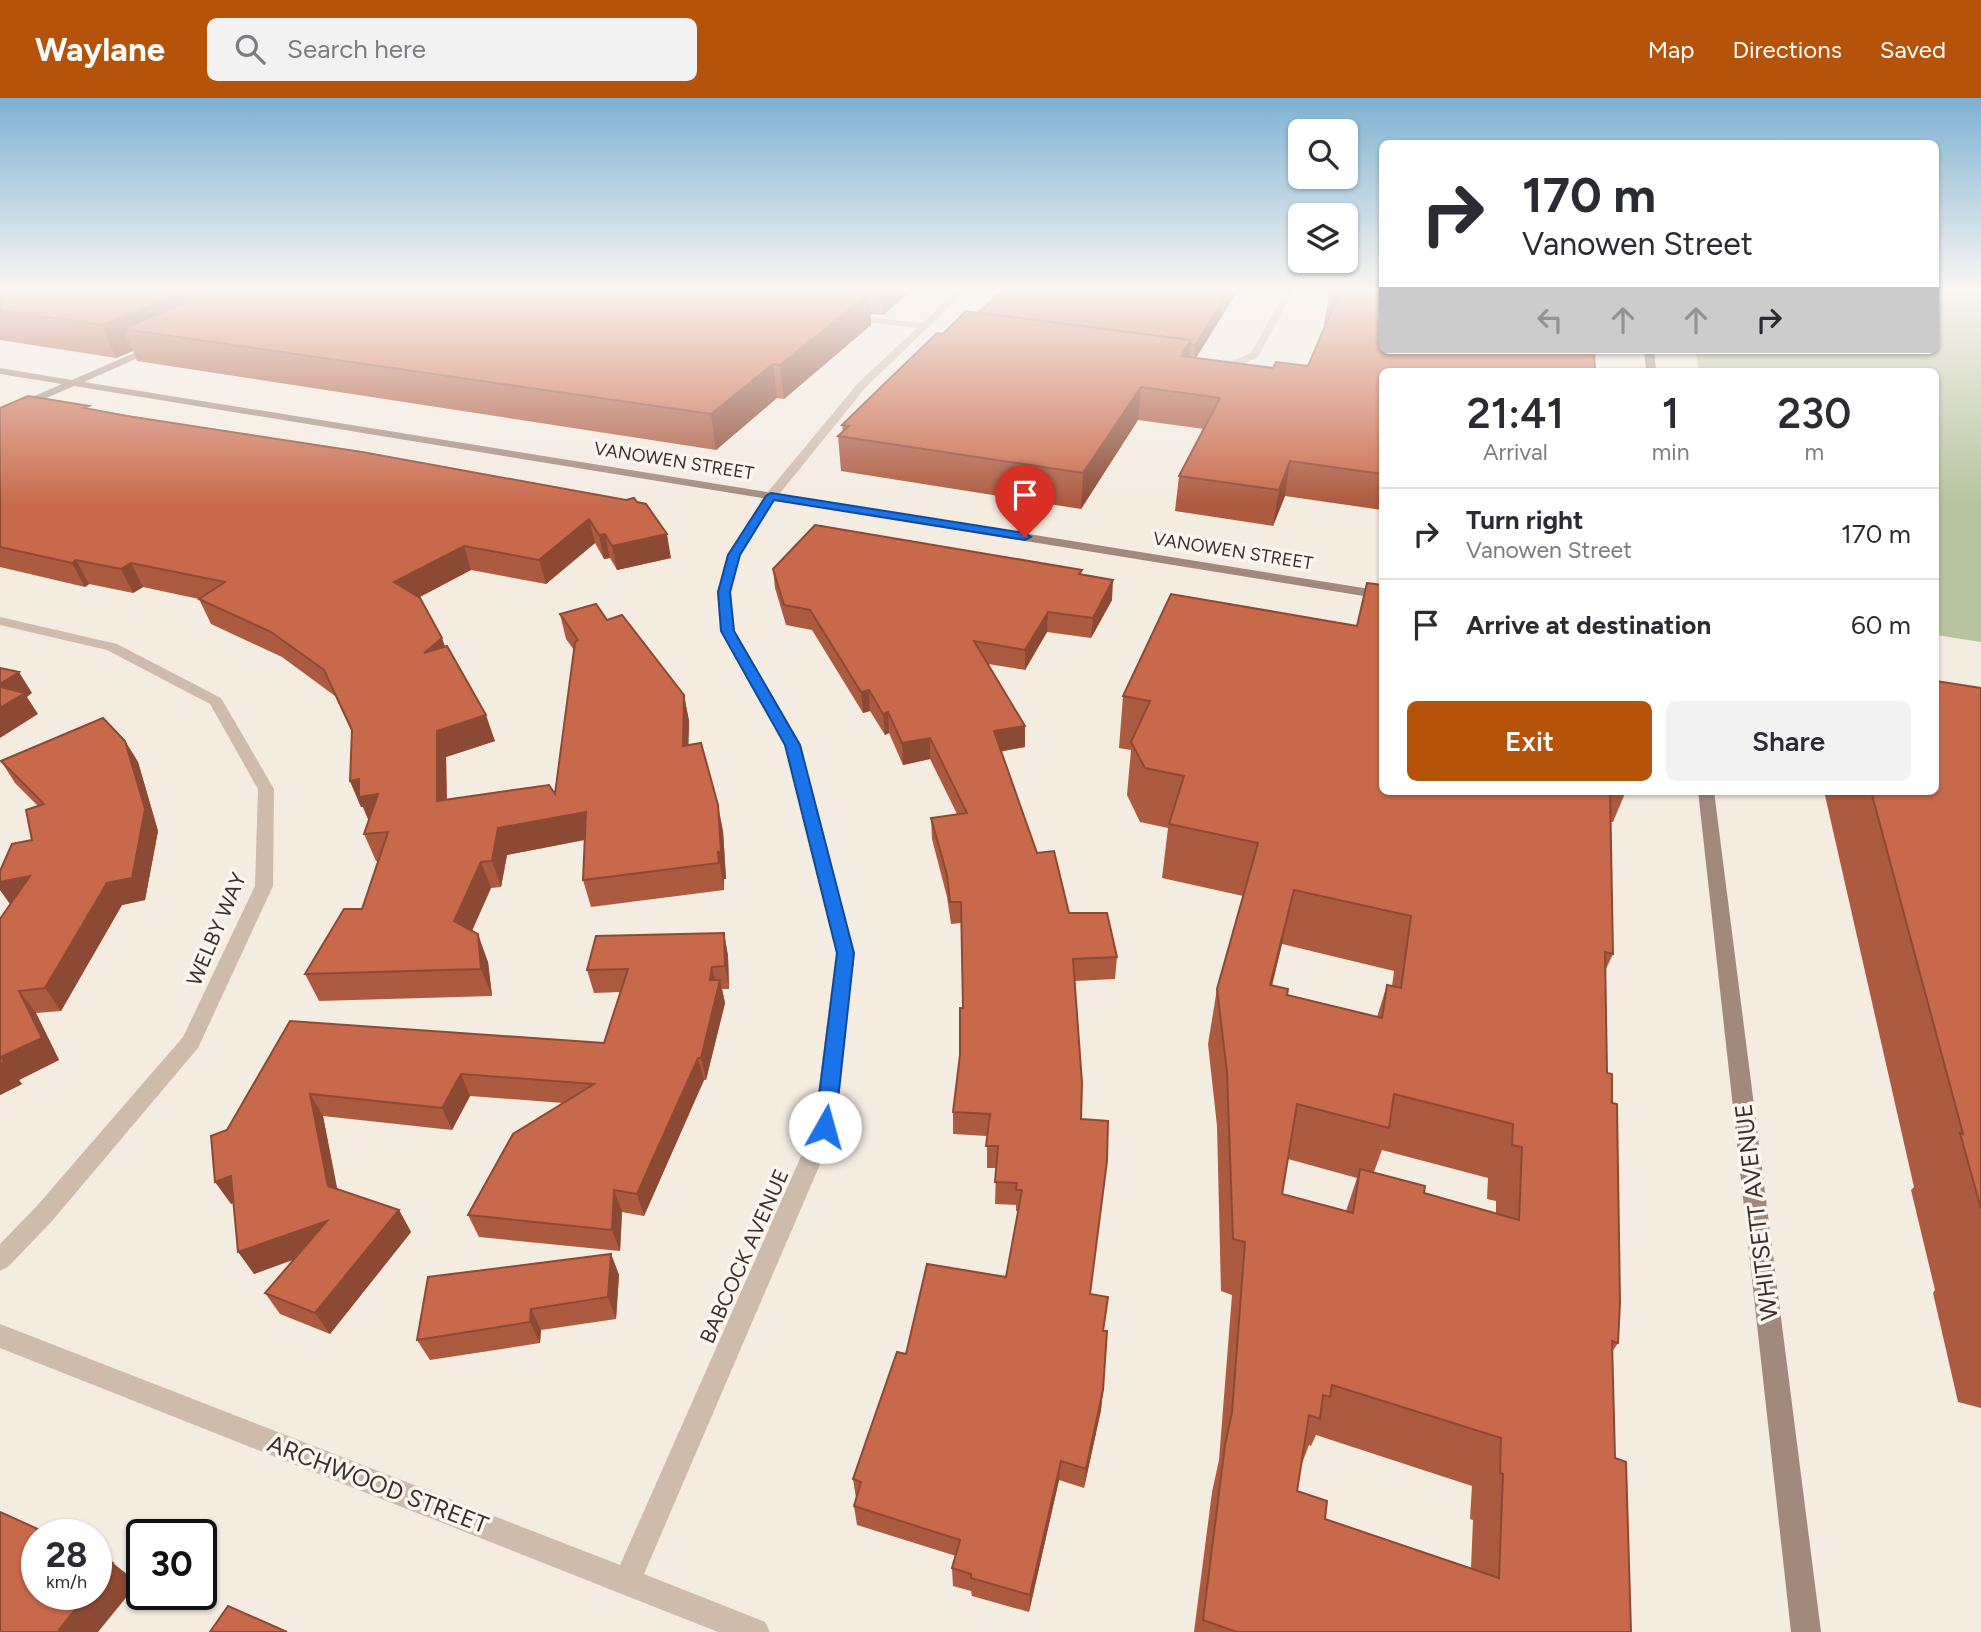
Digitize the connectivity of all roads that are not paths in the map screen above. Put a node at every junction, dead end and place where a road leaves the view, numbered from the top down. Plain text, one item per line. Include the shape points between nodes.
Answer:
1 (123, 362) edge
2 (889, 362) edge
3 (1241, 362) edge
4 (1208, 368) edge
5 (0, 370) edge
6 (74, 383) junction
7 (0, 415) edge
8 (771, 496) junction
9 (1379, 595) edge
10 (0, 621) edge
11 (1706, 795) edge
12 (0, 1260) edge
13 (0, 1336) edge
14 (627, 1581) junction
15 (755, 1632) edge
16 (1806, 1632) edge

1 - 6 main road
2 - 8 street, BABCOCK AVENUE via 862,385
3 - 4 street
5 - 6 main road, VANOWEN STREET
6 - 7 main road
6 - 8 main road, VANOWEN STREET
8 - 9 main road, VANOWEN STREET
8 - 14 street, BABCOCK AVENUE via 734,555 724,592 728,631 793,745 845,953 825,1127
10 - 12 street, WELBY WAY via 112,647 216,701 266,789 264,886 191,1042
11 - 16 main road, WHITSETT AVENUE
13 - 14 street, ARCHWOOD STREET
14 - 15 street, ARCHWOOD STREET

